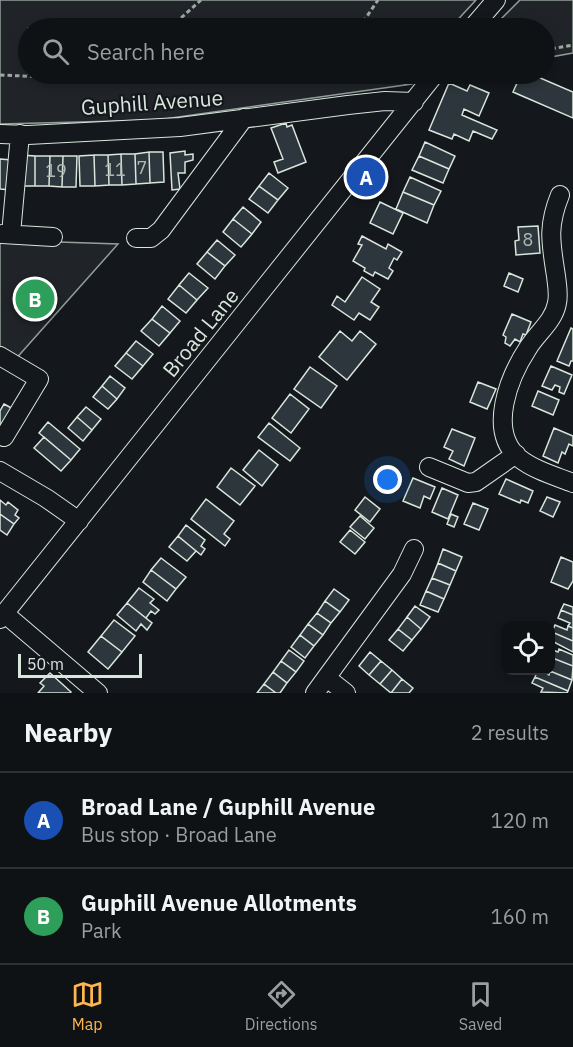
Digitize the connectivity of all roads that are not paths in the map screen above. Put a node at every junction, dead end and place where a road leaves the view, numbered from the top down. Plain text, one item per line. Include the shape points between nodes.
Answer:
1 (496, 0) edge
2 (481, 18) edge
3 (427, 84) edge
4 (417, 97) junction
5 (244, 118) junction
6 (0, 134) edge
7 (20, 134) junction
8 (560, 195) dead end
9 (6, 234) edge
10 (53, 237) dead end
11 (136, 238) dead end
12 (0, 356) edge
13 (4, 437) dead end
14 (516, 454) junction
15 (429, 467) dead end
16 (0, 471) edge
17 (573, 483) edge
18 (79, 521) junction
19 (414, 549) dead end
20 (2, 616) edge
21 (327, 678) junction
22 (98, 693) edge
23 (315, 693) edge
24 (346, 693) edge

1 - 2 street
3 - 4 street, Broad Lane
4 - 5 street, Guphill Avenue
4 - 18 street, Broad Lane
5 - 7 street, Guphill Avenue via 180,127
5 - 11 street via 161,230 151,238
6 - 7 street, Guphill Avenue
7 - 9 street
8 - 14 street via 550,234 558,295 556,310 524,354 502,413 504,431
9 - 10 street
12 - 13 street via 39,379
14 - 15 street via 476,482 468,483
14 - 17 street via 536,468
16 - 18 street
18 - 20 street, Broad Lane
19 - 21 street via 399,561
20 - 22 street
21 - 23 street
21 - 24 street

